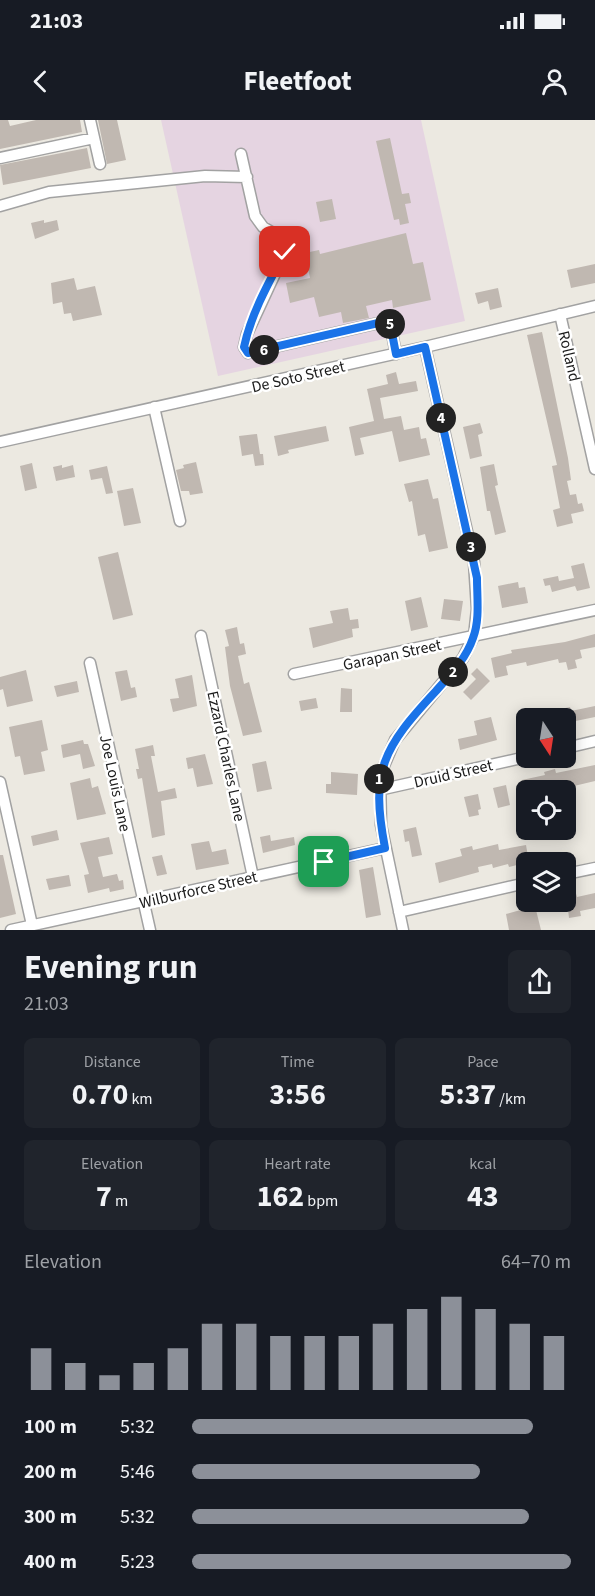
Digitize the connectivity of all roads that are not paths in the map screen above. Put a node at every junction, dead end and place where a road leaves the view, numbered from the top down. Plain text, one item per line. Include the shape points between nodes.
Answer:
1 (90, 120) edge
2 (94, 138) junction
3 (241, 153) dead end
4 (0, 158) edge
5 (99, 164) dead end
6 (247, 177) junction
7 (0, 206) edge
8 (595, 306) edge
9 (560, 314) junction
10 (425, 347) junction
11 (396, 354) junction
12 (154, 408) junction
13 (592, 438) edge
14 (0, 442) edge
15 (595, 470) edge
16 (180, 521) dead end
17 (595, 610) edge
18 (201, 636) dead end
19 (474, 636) junction
20 (90, 663) dead end
21 (294, 674) dead end
22 (595, 741) edge
23 (576, 746) edge
24 (516, 759) edge
25 (0, 782) edge
26 (379, 790) junction
27 (385, 848) junction
28 (595, 868) edge
29 (576, 872) edge
30 (253, 877) junction
31 (516, 885) edge
32 (142, 902) junction
33 (399, 912) junction
34 (32, 925) junction
35 (11, 930) edge
36 (150, 930) edge
37 (403, 930) edge

1 - 2 street
2 - 4 street
2 - 5 street
3 - 6 street
6 - 7 street via 205,176 49,192
6 - 11 street via 255,216 262,226 280,237 285,252 247,334 244,347 248,353 387,321
8 - 9 street, De Soto Street
9 - 10 street, De Soto Street
9 - 13 street, Rolland
10 - 11 street, De Soto Street
10 - 19 street via 474,562
11 - 12 street, De Soto Street
12 - 14 street, De Soto Street
12 - 16 street
13 - 15 street, Rolland
17 - 19 street, Garapan Street
18 - 30 street, Ezzard Charles Lane
19 - 21 street, Garapan Street
19 - 26 street via 453,672 394,740 380,775
20 - 32 street, Joe Louis Lane
22 - 23 street
24 - 26 street, Druid Street
25 - 34 street
26 - 27 street
27 - 30 street, Wilburforce Street
27 - 33 street
28 - 29 street
30 - 32 street, Wilburforce Street
31 - 33 street
32 - 34 street, Wilburforce Street
32 - 36 street, Joe Louis Lane
33 - 37 street
34 - 35 street, Wilburforce Street

